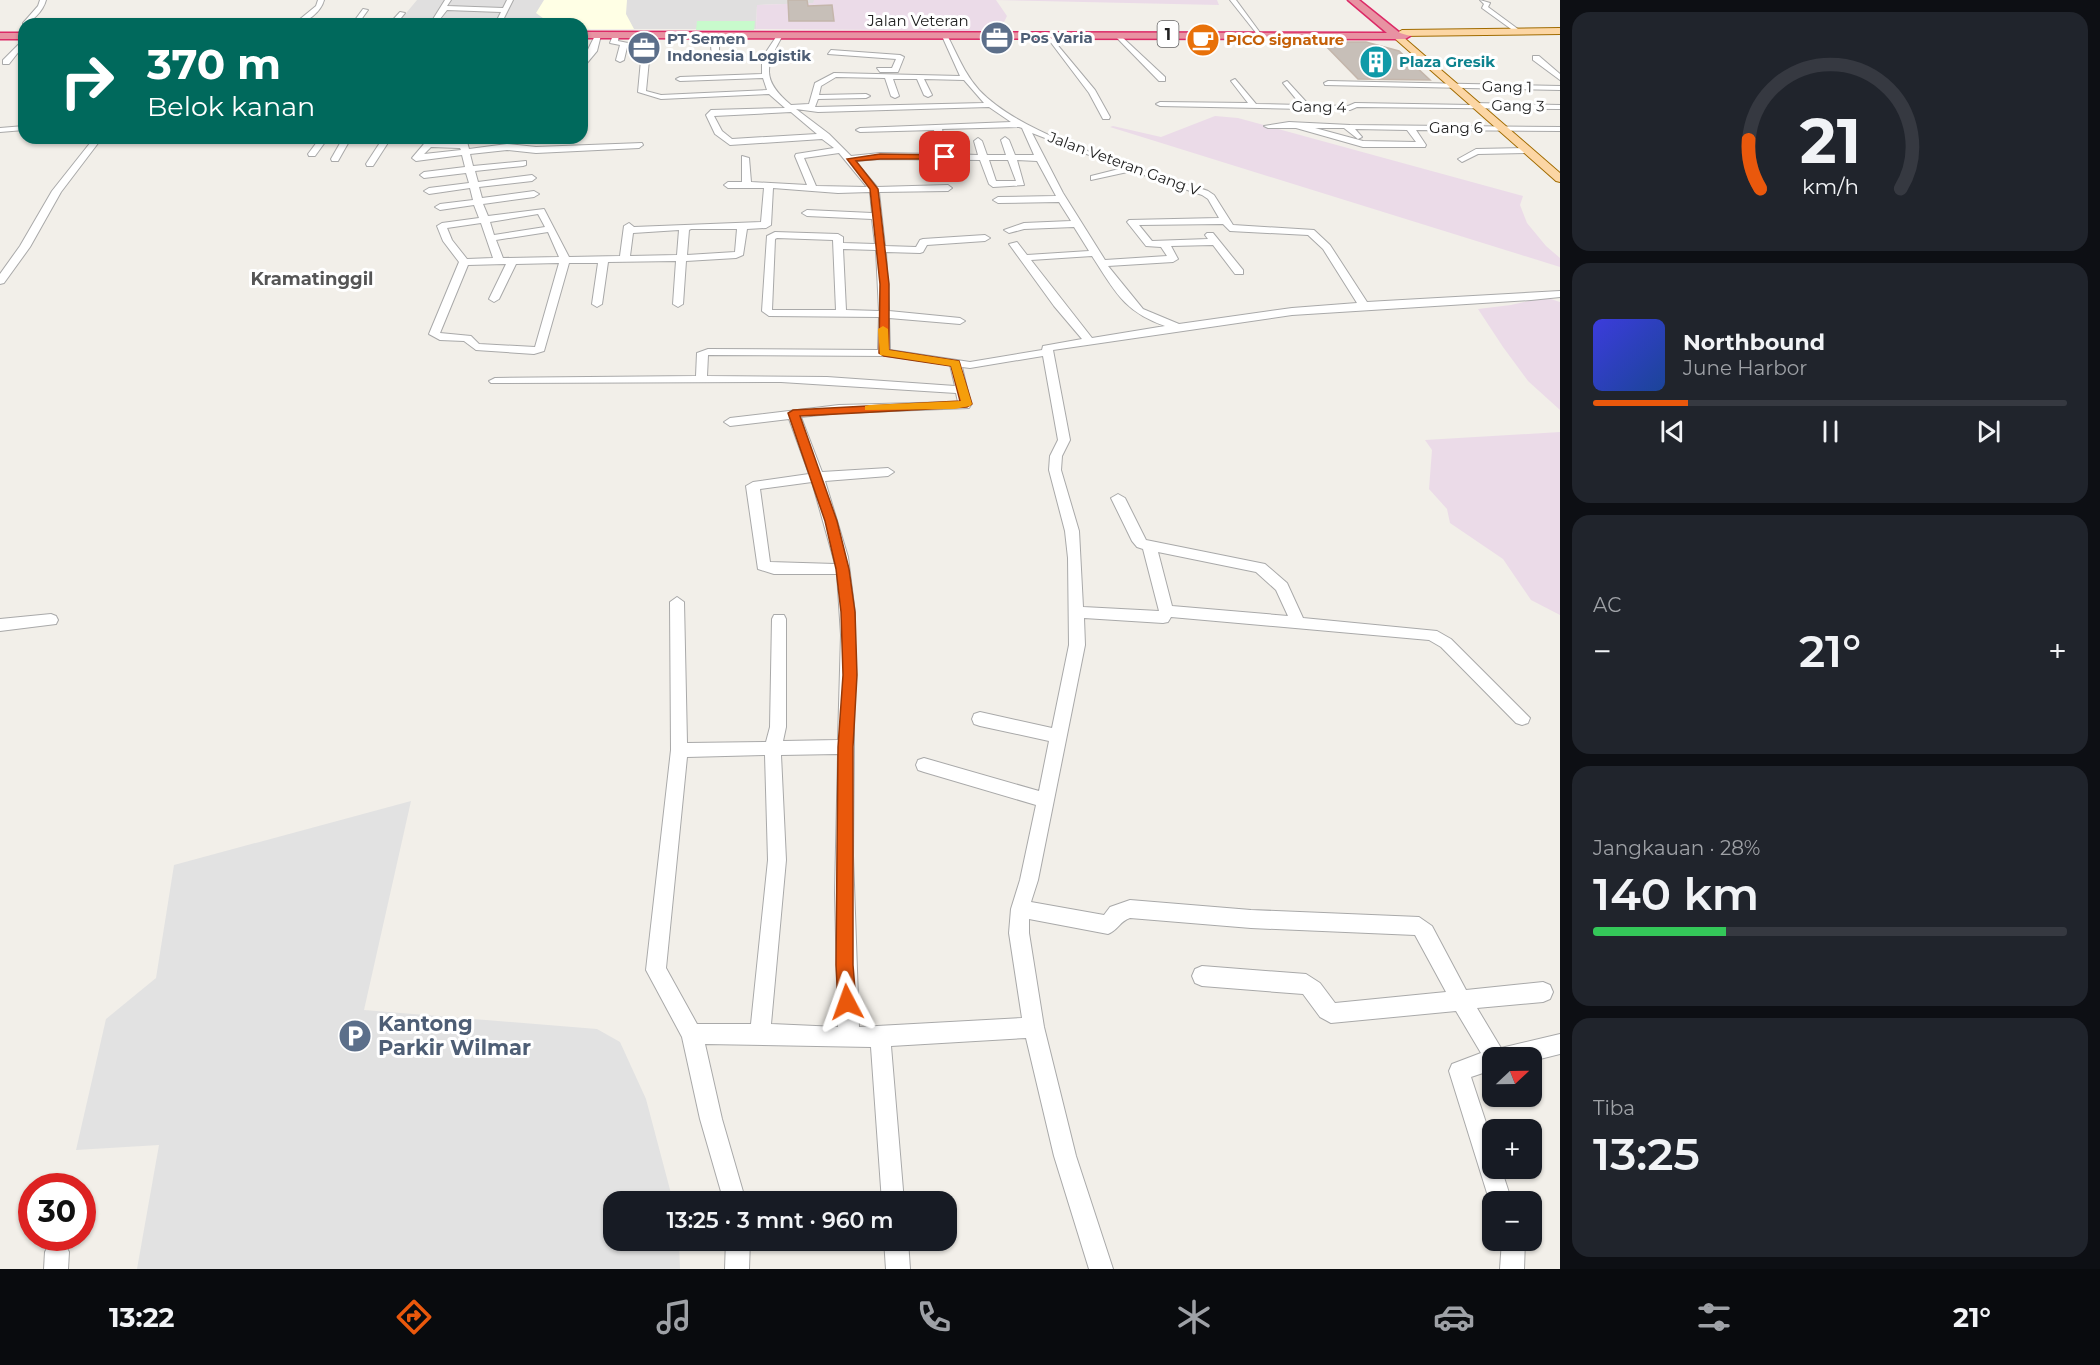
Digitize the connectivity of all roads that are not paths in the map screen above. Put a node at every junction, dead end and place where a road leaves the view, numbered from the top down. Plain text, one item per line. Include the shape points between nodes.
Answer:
1 (44, 0) edge
2 (321, 0) edge
3 (510, 0) edge
4 (1353, 0) edge
5 (1361, 0) edge
6 (1483, 0) edge
7 (1233, 1) edge
8 (447, 4) edge
9 (365, 10) dead end
10 (505, 10) junction
11 (402, 13) dead end
12 (31, 18) edge
13 (305, 18) edge
14 (359, 18) edge
15 (397, 18) edge
16 (437, 18) edge
17 (503, 18) edge
18 (1558, 31) edge
19 (1259, 33) junction
20 (1520, 33) junction
21 (588, 34) edge
22 (588, 34) edge
23 (728, 34) junction
24 (962, 34) junction
25 (598, 35) junction
26 (616, 35) junction
27 (780, 35) junction
28 (832, 35) junction
29 (995, 35) junction
30 (1400, 35) junction
31 (945, 36) junction
32 (1048, 37) junction
33 (1119, 37) junction
34 (1354, 37) junction
35 (0, 38) edge
36 (18, 38) edge
37 (18, 43) edge
38 (1415, 50) junction
39 (831, 52) junction
40 (714, 56) dead end
41 (1536, 58) dead end
42 (588, 59) edge
43 (620, 60) dead end
44 (645, 60) dead end
45 (6, 62) dead end
46 (1548, 68) junction
47 (1560, 69) edge
48 (680, 70) dead end
49 (830, 70) junction
50 (766, 72) junction
51 (867, 77) junction
52 (889, 78) junction
53 (920, 78) junction
54 (965, 78) junction
55 (1560, 78) edge
56 (680, 79) dead end
57 (1162, 79) dead end
58 (1235, 81) dead end
59 (1359, 82) junction
60 (1287, 83) dead end
61 (1390, 83) junction
62 (1453, 86) junction
63 (1560, 88) edge
64 (1335, 91) dead end
65 (1399, 91) dead end
66 (771, 92) junction
67 (928, 95) dead end
68 (866, 96) dead end
69 (895, 96) dead end
70 (814, 97) junction
71 (1408, 99) dead end
72 (1160, 104) dead end
73 (1341, 104) junction
74 (990, 105) junction
75 (1254, 106) junction
76 (1385, 106) junction
77 (1476, 106) junction
78 (808, 107) junction
79 (1307, 107) junction
80 (1417, 107) junction
81 (1560, 107) edge
82 (791, 108) junction
83 (1106, 117) dead end
84 (1289, 124) junction
85 (1023, 126) junction
86 (1268, 126) dead end
87 (1349, 126) junction
88 (937, 127) junction
89 (1410, 128) junction
90 (18, 129) edge
91 (1502, 129) junction
92 (1560, 129) edge
93 (0, 130) edge
94 (860, 130) dead end
95 (826, 136) junction
96 (1005, 140) dead end
97 (978, 141) dead end
98 (93, 144) edge
99 (320, 144) edge
100 (344, 144) edge
101 (383, 144) edge
102 (428, 144) edge
103 (499, 144) edge
104 (532, 144) edge
105 (1363, 144) junction
106 (639, 145) dead end
107 (464, 146) edge
108 (507, 147) junction
109 (532, 149) junction
110 (841, 150) junction
111 (1526, 150) junction
112 (312, 154) dead end
113 (945, 157) junction
114 (983, 157) junction
115 (745, 158) dead end
116 (1012, 158) junction
117 (1039, 158) junction
118 (335, 159) dead end
119 (851, 159) junction
120 (1462, 159) dead end
121 (523, 163) dead end
122 (370, 164) dead end
123 (1132, 168) junction
124 (471, 169) junction
125 (424, 175) dead end
126 (1559, 176) edge
127 (532, 178) dead end
128 (1094, 178) dead end
129 (475, 185) junction
130 (728, 185) dead end
131 (747, 185) junction
132 (769, 185) junction
133 (813, 188) junction
134 (948, 188) dead end
135 (874, 189) junction
136 (429, 191) dead end
137 (534, 194) dead end
138 (1062, 199) junction
139 (998, 200) dead end
140 (478, 202) junction
141 (440, 207) dead end
142 (807, 213) dead end
143 (877, 216) junction
144 (483, 219) junction
145 (1201, 220) junction
146 (1225, 220) junction
147 (1079, 225) junction
148 (742, 226) junction
149 (685, 227) junction
150 (551, 229) junction
151 (1009, 230) dead end
152 (491, 238) junction
153 (985, 238) dead end
154 (1215, 242) junction
155 (1164, 243) junction
156 (1014, 244) dead end
157 (838, 246) junction
158 (880, 248) junction
159 (1096, 253) junction
160 (681, 258) junction
161 (1023, 258) junction
162 (603, 259) junction
163 (625, 259) junction
164 (565, 260) junction
165 (499, 261) junction
166 (512, 261) junction
167 (464, 262) junction
168 (1102, 263) junction
169 (1239, 272) dead end
170 (0, 281) edge
171 (1560, 294) edge
172 (494, 299) dead end
173 (597, 304) dead end
174 (678, 304) dead end
175 (1364, 306) junction
176 (841, 313) junction
177 (883, 314) junction
178 (960, 321) dead end
179 (1179, 328) junction
180 (1090, 342) junction
181 (1048, 352) junction
182 (884, 353) junction
183 (955, 363) junction
184 (701, 380) junction
185 (495, 381) dead end
186 (962, 390) junction
187 (793, 413) junction
188 (730, 422) dead end
189 (888, 472) dead end
190 (817, 477) junction
191 (1118, 498) dead end
192 (1149, 546) junction
193 (843, 569) junction
194 (676, 602) dead end
195 (1166, 611) junction
196 (1076, 612) junction
197 (779, 619) dead end
198 (51, 620) dead end
199 (1298, 623) junction
200 (0, 625) edge
201 (1522, 718) dead end
202 (980, 719) dead end
203 (1059, 736) junction
204 (846, 747) junction
205 (773, 748) junction
206 (679, 750) junction
207 (924, 765) dead end
208 (1045, 800) junction
209 (1020, 909) junction
210 (1202, 976) dead end
211 (1543, 992) dead end
212 (1462, 1002) junction
213 (1034, 1027) junction
214 (692, 1034) junction
215 (760, 1034) junction
216 (880, 1037) junction
217 (849, 1038) junction
218 (1560, 1044) edge
219 (1487, 1047) edge
220 (1542, 1048) edge
221 (1482, 1063) edge
222 (732, 1191) edge
223 (892, 1191) edge
224 (1497, 1191) edge
225 (738, 1251) edge
226 (897, 1251) edge
227 (1513, 1251) edge
228 (737, 1269) edge
229 (898, 1269) edge
230 (1101, 1269) edge
231 (1512, 1269) edge

1 - 12 street
2 - 13 street via 319,7
3 - 10 street
4 - 30 highway
5 - 30 highway
6 - 20 street via 1488,4 1484,7
7 - 19 street
8 - 10 street
8 - 16 street
9 - 14 street
10 - 17 street
11 - 15 street
18 - 20 main road
19 - 29 highway, Jalan Veteran / 1
19 - 30 highway, Jalan Veteran / 1
20 - 30 main road
21 - 24 highway, Jalan Veteran / 1
22 - 25 highway, Jalan Veteran / 1
23 - 26 highway, Jalan Veteran / 1
23 - 27 highway, Jalan Veteran / 1
23 - 40 street via 724,43 715,45
24 - 29 highway, Jalan Veteran / 1
24 - 31 highway, Jalan Veteran / 1
25 - 26 highway, Jalan Veteran / 1
25 - 42 street
26 - 43 street via 614,43 624,43
27 - 28 highway, Jalan Veteran / 1
27 - 50 street via 767,54
28 - 31 highway, Jalan Veteran / 1
28 - 39 street
29 - 32 highway, Jalan Veteran / 1
30 - 34 highway, Jalan Veteran / 1
30 - 38 main road
31 - 54 street, Jalan Veteran Gang V
32 - 33 highway, Jalan Veteran / 1
32 - 83 street via 1097,99
33 - 34 highway, Jalan Veteran / 1
33 - 57 street
34 - 38 highway
35 - 36 highway
37 - 45 street
38 - 62 main road
39 - 49 street
39 - 51 street via 900,57 895,70 870,69
41 - 46 street
44 - 66 street via 645,95
46 - 47 street
46 - 55 street
48 - 50 street
49 - 51 street
49 - 70 street
50 - 56 street
50 - 66 street
51 - 52 street
52 - 53 street
52 - 69 street
53 - 54 street
53 - 67 street
54 - 74 street, Jalan Veteran Gang V
58 - 75 street
59 - 61 street, Gang 1
59 - 64 street, Gang 1 via 1328,83
59 - 76 street
60 - 79 street
61 - 62 street, Gang 1
61 - 65 street
62 - 63 street, Gang 1
62 - 77 main road
66 - 82 street
68 - 70 street
70 - 78 street via 813,105
71 - 80 street
72 - 75 street, Gang 4
73 - 76 street, Gang 4 via 1350,108
73 - 79 street, Gang 4
73 - 87 street
74 - 78 street via 861,110
74 - 85 street, Jalan Veteran Gang V
75 - 79 street, Gang 4
76 - 80 street, Gang 4
77 - 80 street, Gang 4
77 - 81 street, Gang 3
77 - 91 main road
78 - 82 street
82 - 95 street
82 - 95 street via 710,114 718,132 730,142
84 - 86 street
84 - 87 street, Gang 6
84 - 105 street
85 - 88 street
85 - 117 street
85 - 123 street, Jalan Veteran Gang V
87 - 89 street, Gang 6
87 - 105 street
88 - 94 street
88 - 113 street
89 - 91 street, Gang 6
89 - 105 street via 1422,145
90 - 93 street
91 - 92 street, Gang 6
91 - 111 main road
95 - 110 street
96 - 116 street
97 - 114 street
98 - 170 street via 57,191
99 - 112 street
100 - 118 street
101 - 122 street
102 - 107 street via 416,158
103 - 108 street
104 - 109 street
106 - 109 street
107 - 108 street
107 - 124 street
108 - 109 street
110 - 119 street
110 - 133 street via 799,156
111 - 120 street, Gang 6 via 1481,151
111 - 126 main road
113 - 114 street
113 - 119 street
114 - 116 street
114 - 116 street via 994,184 1022,182
115 - 131 street
116 - 117 street
117 - 138 street
119 - 135 street
121 - 124 street
123 - 128 street
123 - 146 street, Jalan Veteran Gang V via 1205,193
124 - 125 street
124 - 129 street
127 - 129 street
129 - 136 street
129 - 140 street
130 - 131 street
131 - 132 street
132 - 133 street
132 - 148 street via 766,225
133 - 135 street
134 - 135 street
135 - 143 street
137 - 140 street
138 - 139 street
138 - 147 street
140 - 141 street
140 - 144 street
142 - 143 street
143 - 158 street
144 - 150 street via 541,211
144 - 152 street
144 - 167 street via 442,226 445,239
145 - 146 street
145 - 154 street
145 - 155 street via 1132,222 1149,244
146 - 175 street via 1232,229 1311,232 1327,247
147 - 151 street
147 - 159 street
148 - 149 street
148 - 160 street via 738,254
149 - 160 street
149 - 163 street via 629,228
150 - 152 street
150 - 164 street
152 - 165 street
153 - 158 street via 923,243 920,250
154 - 155 street
154 - 169 street
155 - 168 street via 1173,259
156 - 161 street
157 - 158 street
157 - 176 street
157 - 176 street via 836,236 770,238 767,311
158 - 177 street
159 - 161 street
159 - 168 street
160 - 163 street
160 - 174 street
161 - 180 street
162 - 163 street
162 - 164 street
162 - 173 street
164 - 166 street
164 - 167 street via 540,349 534,351 476,347 467,338 434,334
165 - 166 street
165 - 167 street
166 - 172 street
168 - 179 street via 1138,310
171 - 175 street
175 - 179 street via 1267,314
176 - 177 street
177 - 178 street
177 - 182 street
179 - 180 street
180 - 181 street via 1047,348
181 - 183 street via 985,363
181 - 196 street via 1062,418 1064,440 1056,456 1055,470 1071,531
182 - 183 street
182 - 184 street via 708,352 703,354
183 - 186 street
184 - 185 street
184 - 186 street via 827,380
186 - 187 street via 967,404
187 - 188 street
187 - 190 street
189 - 190 street
190 - 193 street
190 - 193 street via 753,486 763,564 774,569
191 - 192 street via 1137,538
192 - 195 street
192 - 199 street via 1260,568 1282,588
193 - 204 street via 850,675
194 - 206 street
195 - 196 street via 1157,620
195 - 199 street
196 - 203 street via 1077,645
197 - 205 street via 778,727
198 - 200 street
199 - 201 street via 1437,637
202 - 203 street
203 - 208 street
204 - 205 street
204 - 217 street via 844,965
205 - 206 street
205 - 215 street via 777,860
206 - 214 street via 656,970
207 - 208 street
208 - 209 street
209 - 212 street via 1108,925 1117,913 1130,909 1419,926
209 - 213 street via 1019,933
210 - 212 street via 1306,984 1330,1013
211 - 212 street
212 - 219 street
213 - 216 street
213 - 230 street via 1065,1156
214 - 215 street
214 - 222 street
215 - 217 street
216 - 217 street
216 - 223 street
218 - 220 street
221 - 224 street via 1459,1071
225 - 228 street
226 - 229 street
227 - 231 street

